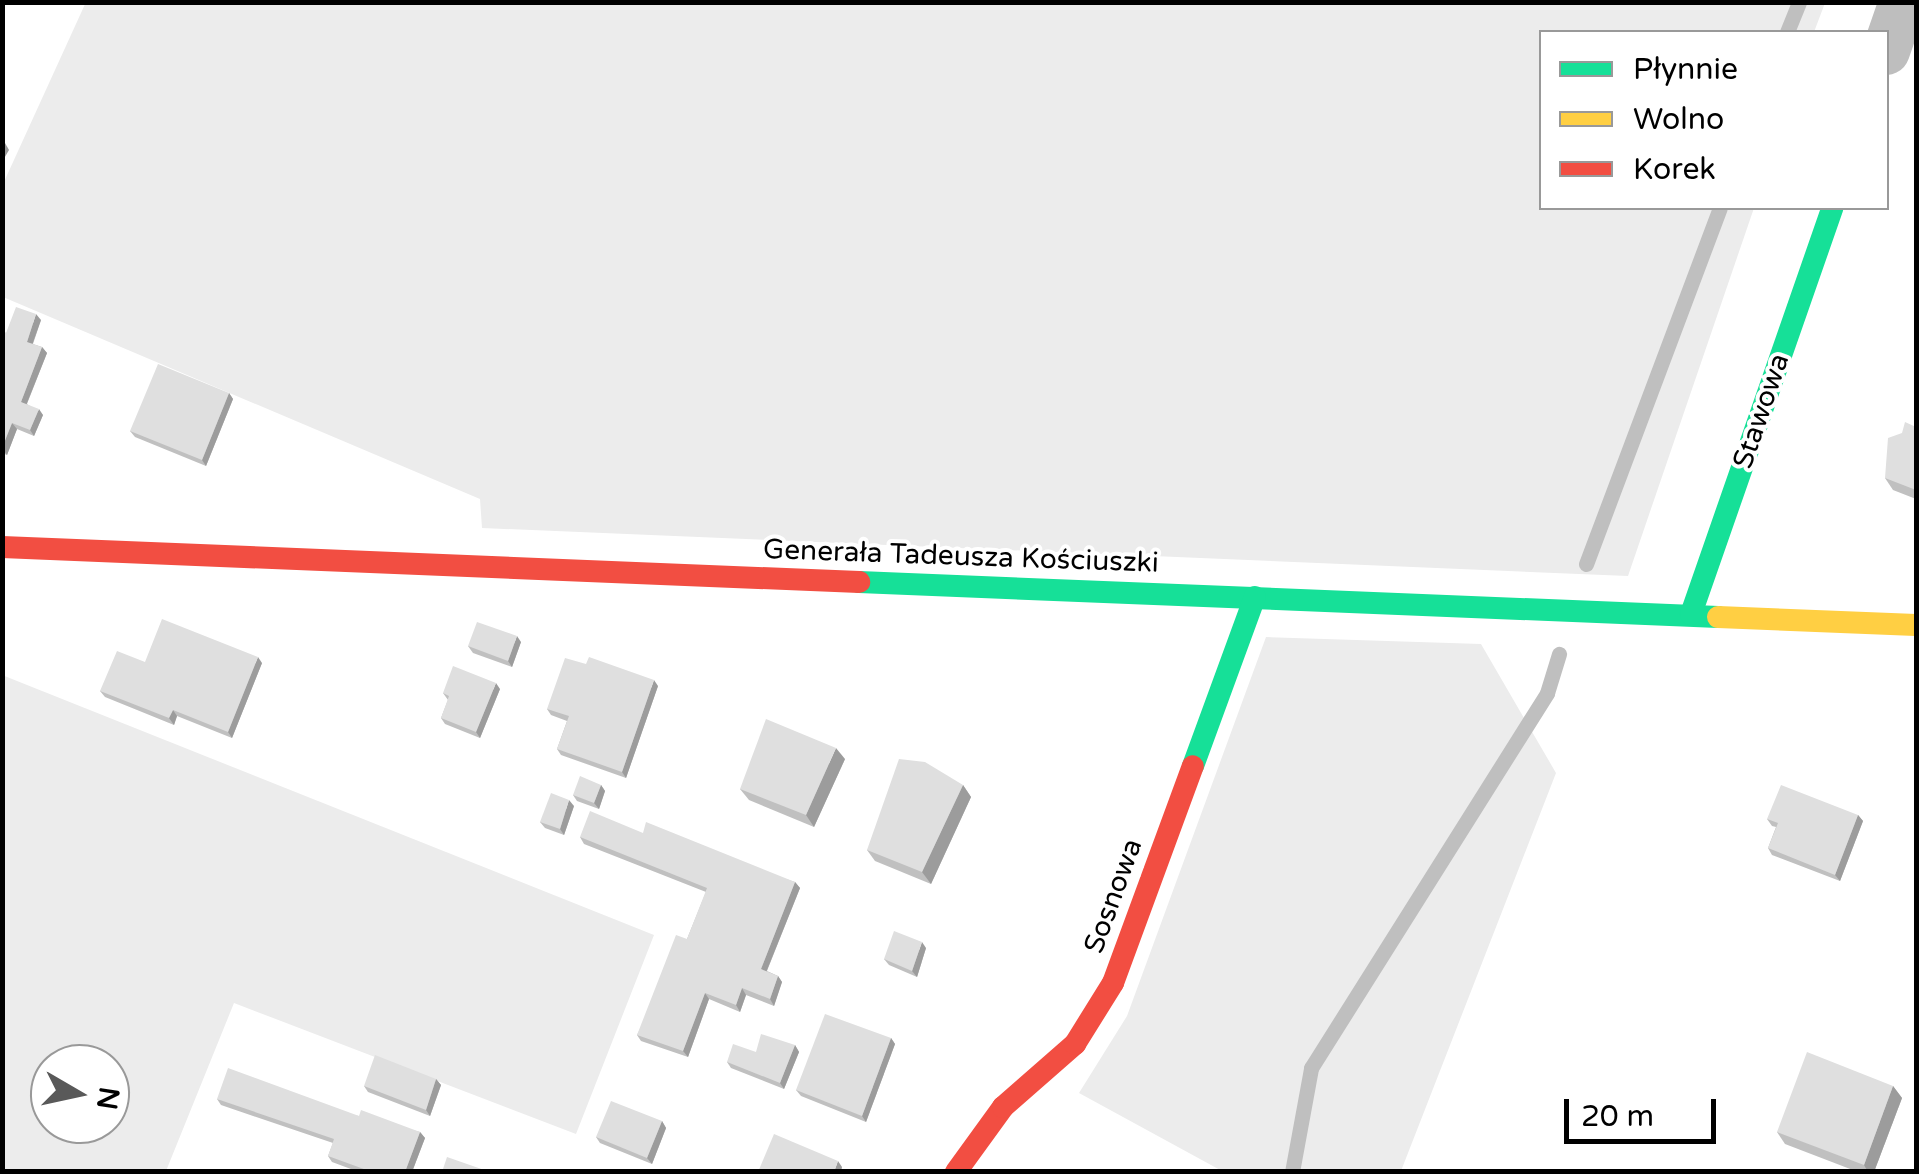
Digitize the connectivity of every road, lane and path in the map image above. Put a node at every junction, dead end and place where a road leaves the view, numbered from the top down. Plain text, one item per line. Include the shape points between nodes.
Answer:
1 (1903, 2) edge
2 (1889, 42) edge
3 (1831, 210) edge
4 (2, 546) edge
5 (1255, 597) junction
6 (1691, 614) junction
7 (1916, 625) edge
8 (956, 1172) edge

1 - 2 street
3 - 6 street, Stawowa
4 - 5 street, Generała Tadeusza Kościuszki
5 - 6 street, Generała Tadeusza Kościuszki
5 - 8 street, Sosnowa via 1113,984 1075,1044 1003,1107
6 - 7 street, Generała Tadeusza Kościuszki

